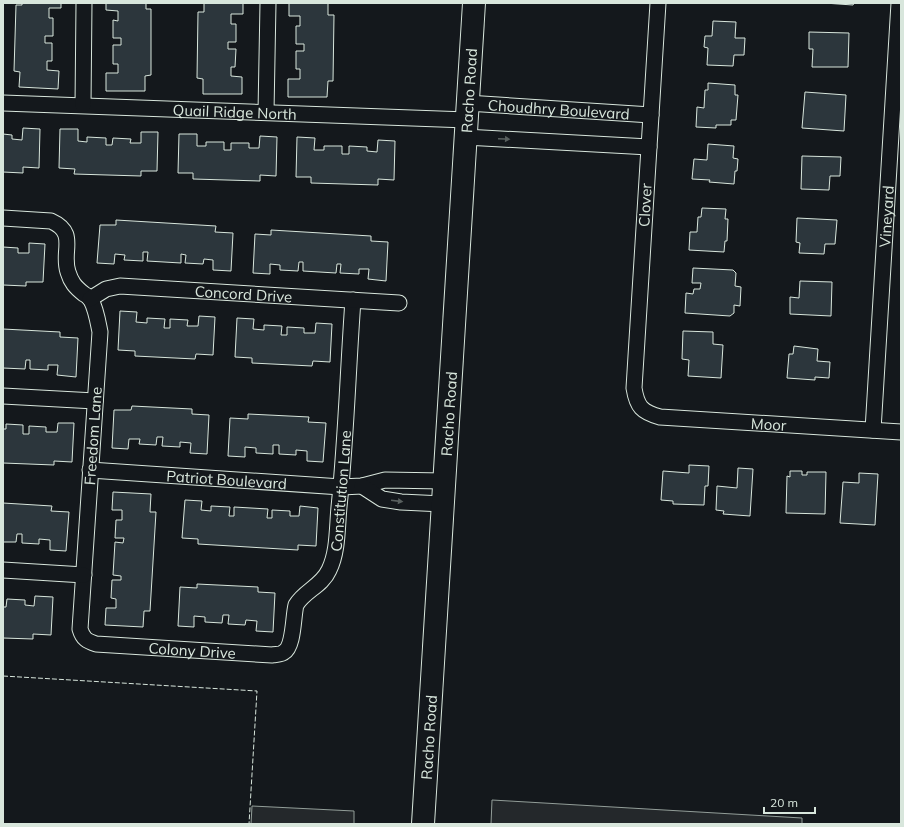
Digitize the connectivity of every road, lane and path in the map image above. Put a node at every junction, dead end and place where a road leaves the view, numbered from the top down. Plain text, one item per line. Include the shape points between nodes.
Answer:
1 (84, 3) edge
2 (268, 3) edge
3 (474, 3) edge
4 (658, 3) edge
5 (899, 3) edge
6 (3, 103) edge
7 (83, 105) junction
8 (266, 112) junction
9 (651, 115) junction
10 (466, 120) junction
11 (649, 147) junction
12 (3, 218) edge
13 (90, 298) junction
14 (352, 300) junction
15 (399, 303) dead end
16 (3, 396) edge
17 (95, 401) junction
18 (640, 407) joint
19 (873, 430) junction
20 (901, 432) edge
21 (90, 470) junction
22 (444, 481) junction
23 (362, 486) junction
24 (341, 487) junction
25 (443, 504) junction
26 (3, 570) edge
27 (84, 575) junction
28 (112, 645) joint
29 (272, 655) joint
30 (423, 824) edge

1 - 7 street
2 - 8 street
3 - 10 street, Racho Road
4 - 9 street, Clover
5 - 19 street, Vineyard
6 - 7 street, Quail Ridge North
7 - 8 street, Quail Ridge North
8 - 10 street, Quail Ridge North
9 - 10 street, Choudhry Boulevard
9 - 11 street, Clover
10 -> 11 street
10 - 22 street, Racho Road
11 - 18 street, Clover via 634,388
12 - 13 street via 52,221 66,232 66,267 70,281
13 - 14 street, Concord Drive via 106,289 120,286
13 - 17 street, Freedom Lane via 100,332
14 - 15 street, Concord Drive
14 - 24 street, Constitution Lane
16 - 17 street
17 - 21 street, Freedom Lane
18 - 19 street, Moor via 660,417
19 - 20 street, Moor
21 - 24 street, Patriot Boulevard
21 - 27 street, Freedom Lane
22 - 23 street, Patriot Boulevard via 385,480
22 - 25 street, Racho Road
23 - 24 street, Patriot Boulevard
23 -> 25 street via 382,499
24 - 29 street, Constitution Lane via 334,560 317,586 296,606 287,650
25 - 30 street, Racho Road
26 - 27 street
27 - 28 street, Freedom Lane via 80,629 82,637 96,644
28 - 29 street, Colony Drive

